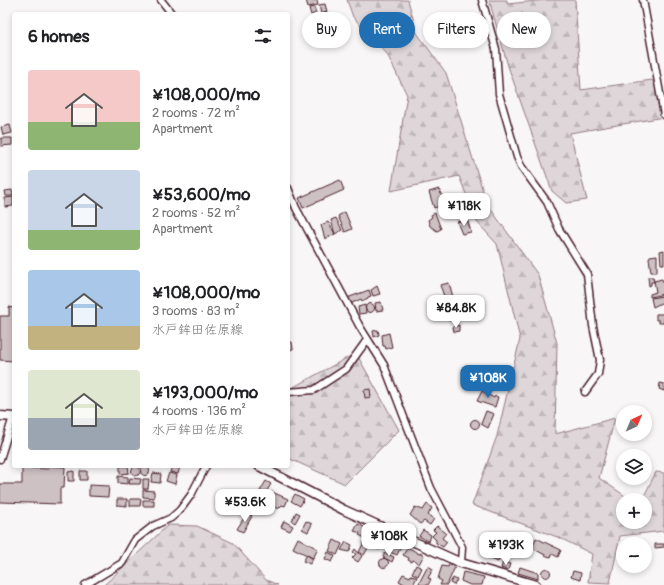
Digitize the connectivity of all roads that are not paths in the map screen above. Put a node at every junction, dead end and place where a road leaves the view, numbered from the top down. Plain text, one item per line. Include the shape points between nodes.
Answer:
1 (161, 0) edge
2 (170, 0) edge
3 (482, 0) edge
4 (643, 0) edge
5 (166, 6) junction
6 (170, 12) edge
7 (664, 115) edge
8 (290, 193) edge
9 (367, 340) junction
10 (290, 392) edge
11 (585, 392) dead end
12 (0, 416) edge
13 (12, 417) edge
14 (12, 420) edge
15 (0, 459) edge
16 (205, 468) edge
17 (263, 468) edge
18 (461, 562) junction
19 (84, 585) edge
20 (536, 585) edge

1 - 5 street
2 - 5 street
3 - 11 street via 496,49 499,94 521,166 547,202 559,229 586,274 600,360 598,374
4 - 7 street
5 - 6 street
8 - 9 street
9 - 10 street via 346,369 314,390
9 - 18 street via 384,365 431,488 462,547
12 - 13 main road
14 - 15 street
16 - 19 street via 191,495 172,518 153,526 135,540 122,563
17 - 18 main road via 344,510
18 - 20 main road

